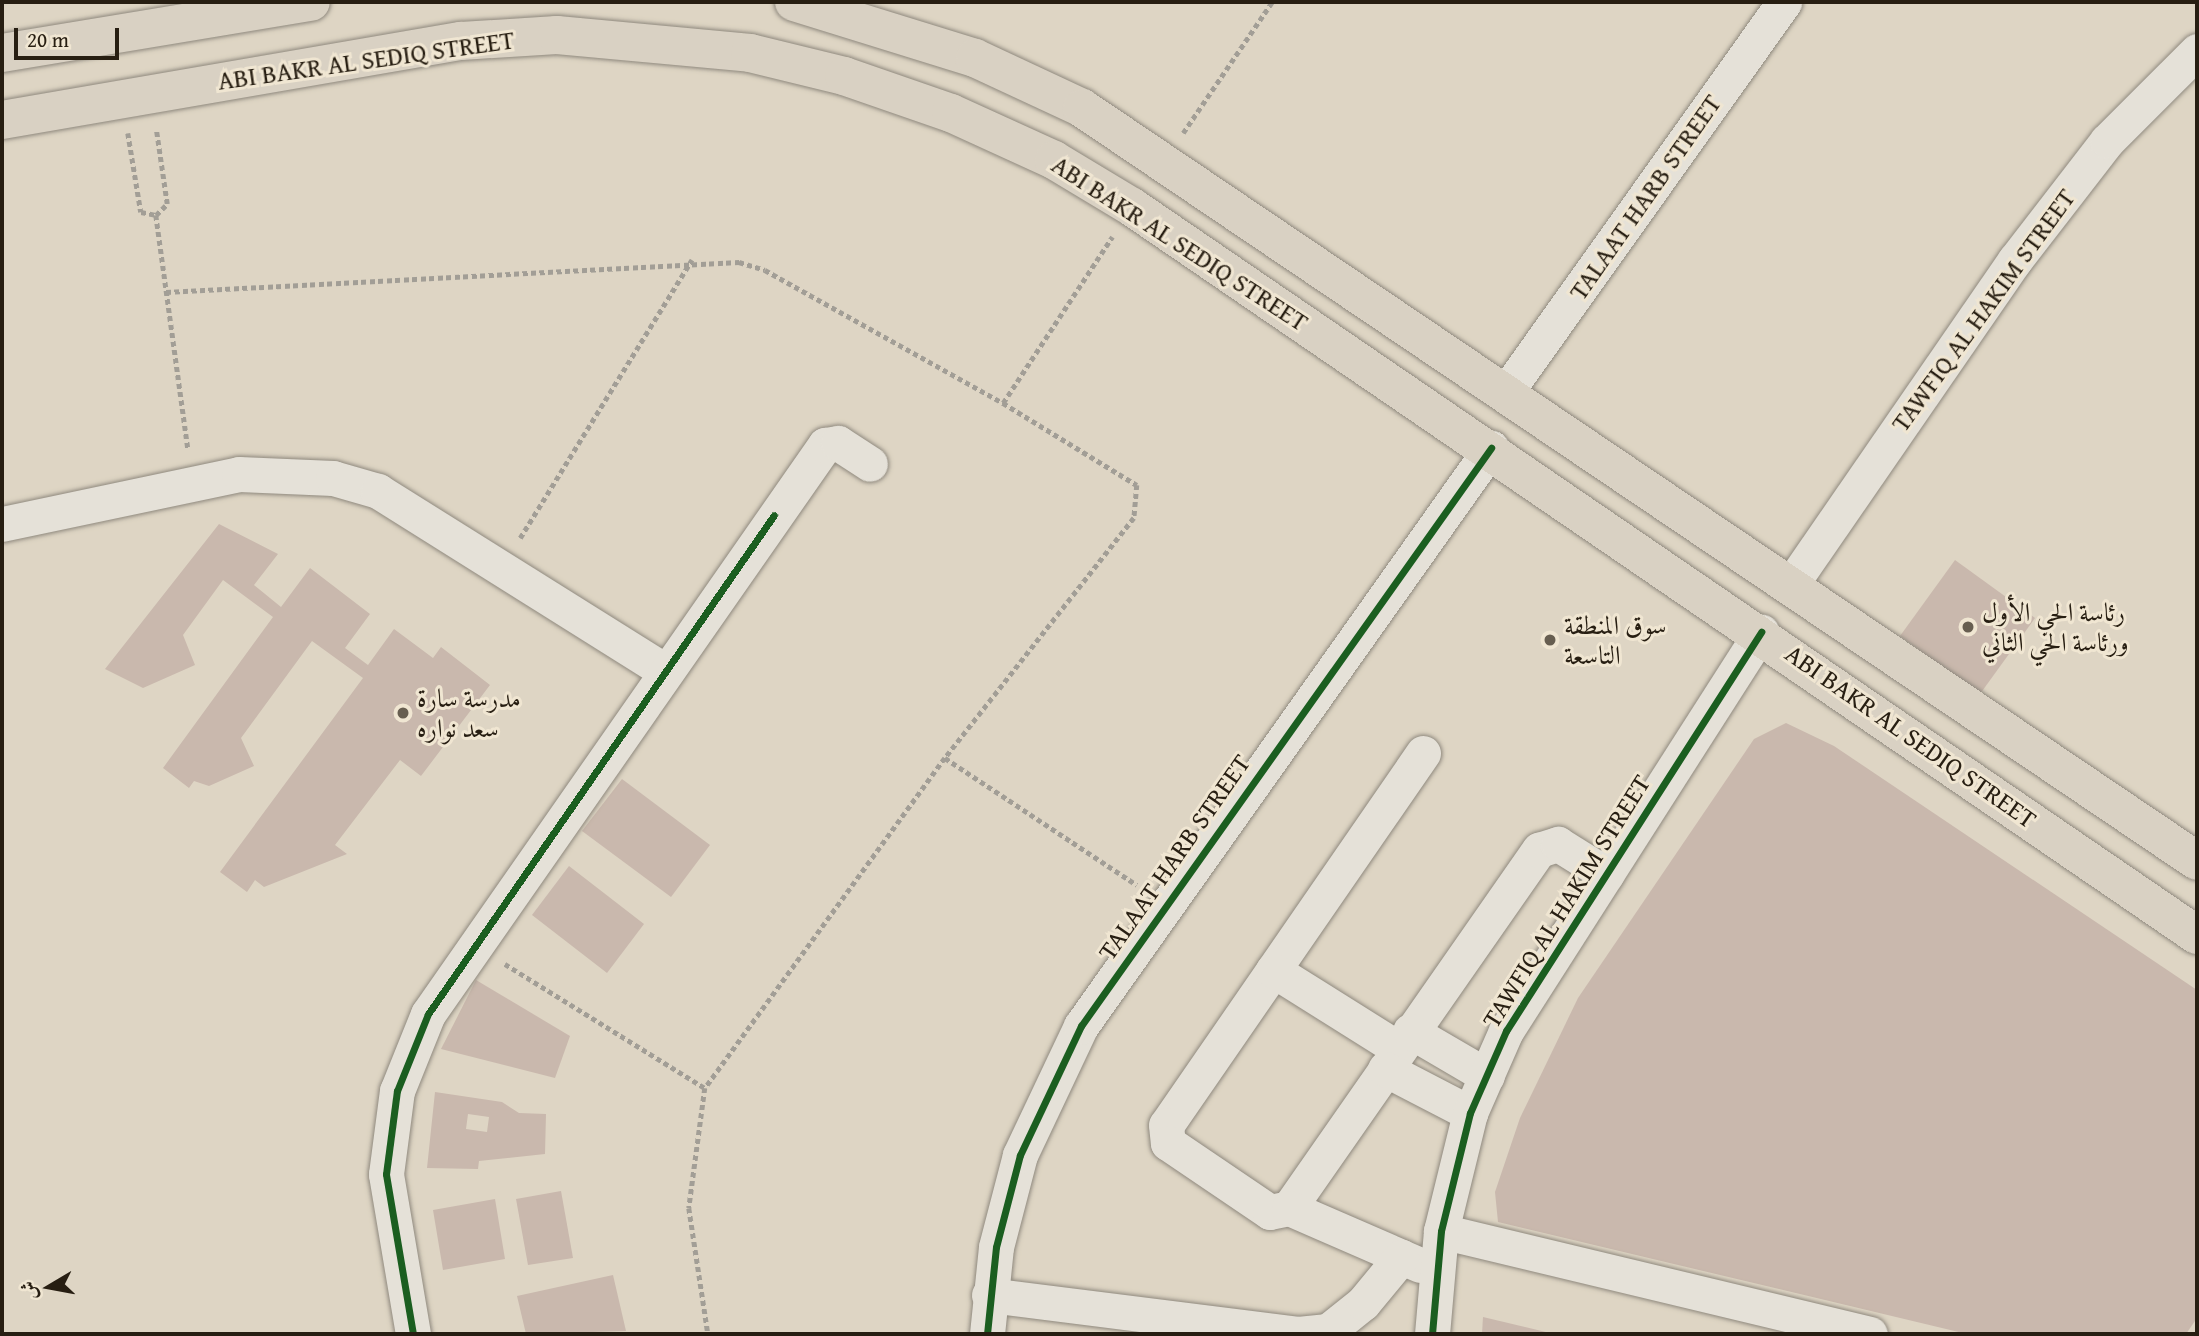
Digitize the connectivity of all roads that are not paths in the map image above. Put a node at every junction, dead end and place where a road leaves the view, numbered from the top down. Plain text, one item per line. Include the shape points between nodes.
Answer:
1 (311, 2) edge
2 (793, 2) edge
3 (1784, 2) edge
4 (219, 9) edge
5 (2197, 51) edge
6 (2, 53) edge
7 (2, 120) edge
8 (1495, 384) junction
9 (1451, 422) junction
10 (1561, 429) junction
11 (1491, 448) junction
12 (870, 464) dead end
13 (1535, 478) junction
14 (2, 524) edge
15 (1790, 586) junction
16 (1761, 632) junction
17 (665, 671) junction
18 (1423, 753) dead end
19 (2197, 861) edge
20 (1606, 874) junction
21 (2197, 935) edge
22 (1273, 970) junction
23 (1398, 1050) junction
24 (1487, 1076) junction
25 (1470, 1113) junction
26 (1289, 1208) junction
27 (1441, 1231) junction
28 (1401, 1257) junction
29 (1436, 1272) junction
30 (989, 1295) junction
31 (413, 1334) edge
32 (987, 1334) edge
33 (1432, 1334) edge
34 (1870, 1334) edge

1 - 4 main road
2 - 8 main road, ABI BAKR AL SEDIQ STREET via 975,58 1082,108
3 - 8 street, TALAAT HARB STREET
4 - 6 main road
5 - 15 street, TAWFIQ AL HAKIM STREET via 2107,141 2014,260
7 - 9 main road, ABI BAKR AL SEDIQ STREET via 461,41 654,39 750,53 904,96 1054,160 1132,207
8 - 9 main road via 1463,396
8 - 10 main road, ABI BAKR AL SEDIQ STREET
9 - 11 main road, ABI BAKR AL SEDIQ STREET
10 - 13 main road via 1556,458
10 - 15 main road, ABI BAKR AL SEDIQ STREET
11 - 13 main road, ABI BAKR AL SEDIQ STREET
11 - 30 street, TALAAT HARB STREET via 1081,1026 1037,1110 1006,1201
12 - 17 street via 829,443
13 - 16 main road, ABI BAKR AL SEDIQ STREET
14 - 17 street via 193,484 286,472 333,478 378,491
15 - 19 main road, ABI BAKR AL SEDIQ STREET
16 - 20 street, TAWFIQ AL HAKIM STREET
16 - 21 main road, ABI BAKR AL SEDIQ STREET
17 - 31 street via 428,1014 397,1091 386,1174
18 - 22 street
20 - 23 street via 1558,844 1544,845
20 - 24 street, TAWFIQ AL HAKIM STREET via 1506,1031
22 - 23 street
22 - 26 street via 1164,1131 1168,1143 1270,1212
23 - 24 street
23 - 25 street
23 - 26 street
24 - 25 street, TAWFIQ AL HAKIM STREET
25 - 27 street, TAWFIQ AL HAKIM STREET
26 - 28 street
27 - 29 street, TAWFIQ AL HAKIM STREET
27 - 34 street
28 - 29 street
28 - 30 street via 1363,1303 1328,1331 1298,1334
29 - 33 street, TAWFIQ AL HAKIM STREET
30 - 32 street, TALAAT HARB STREET

